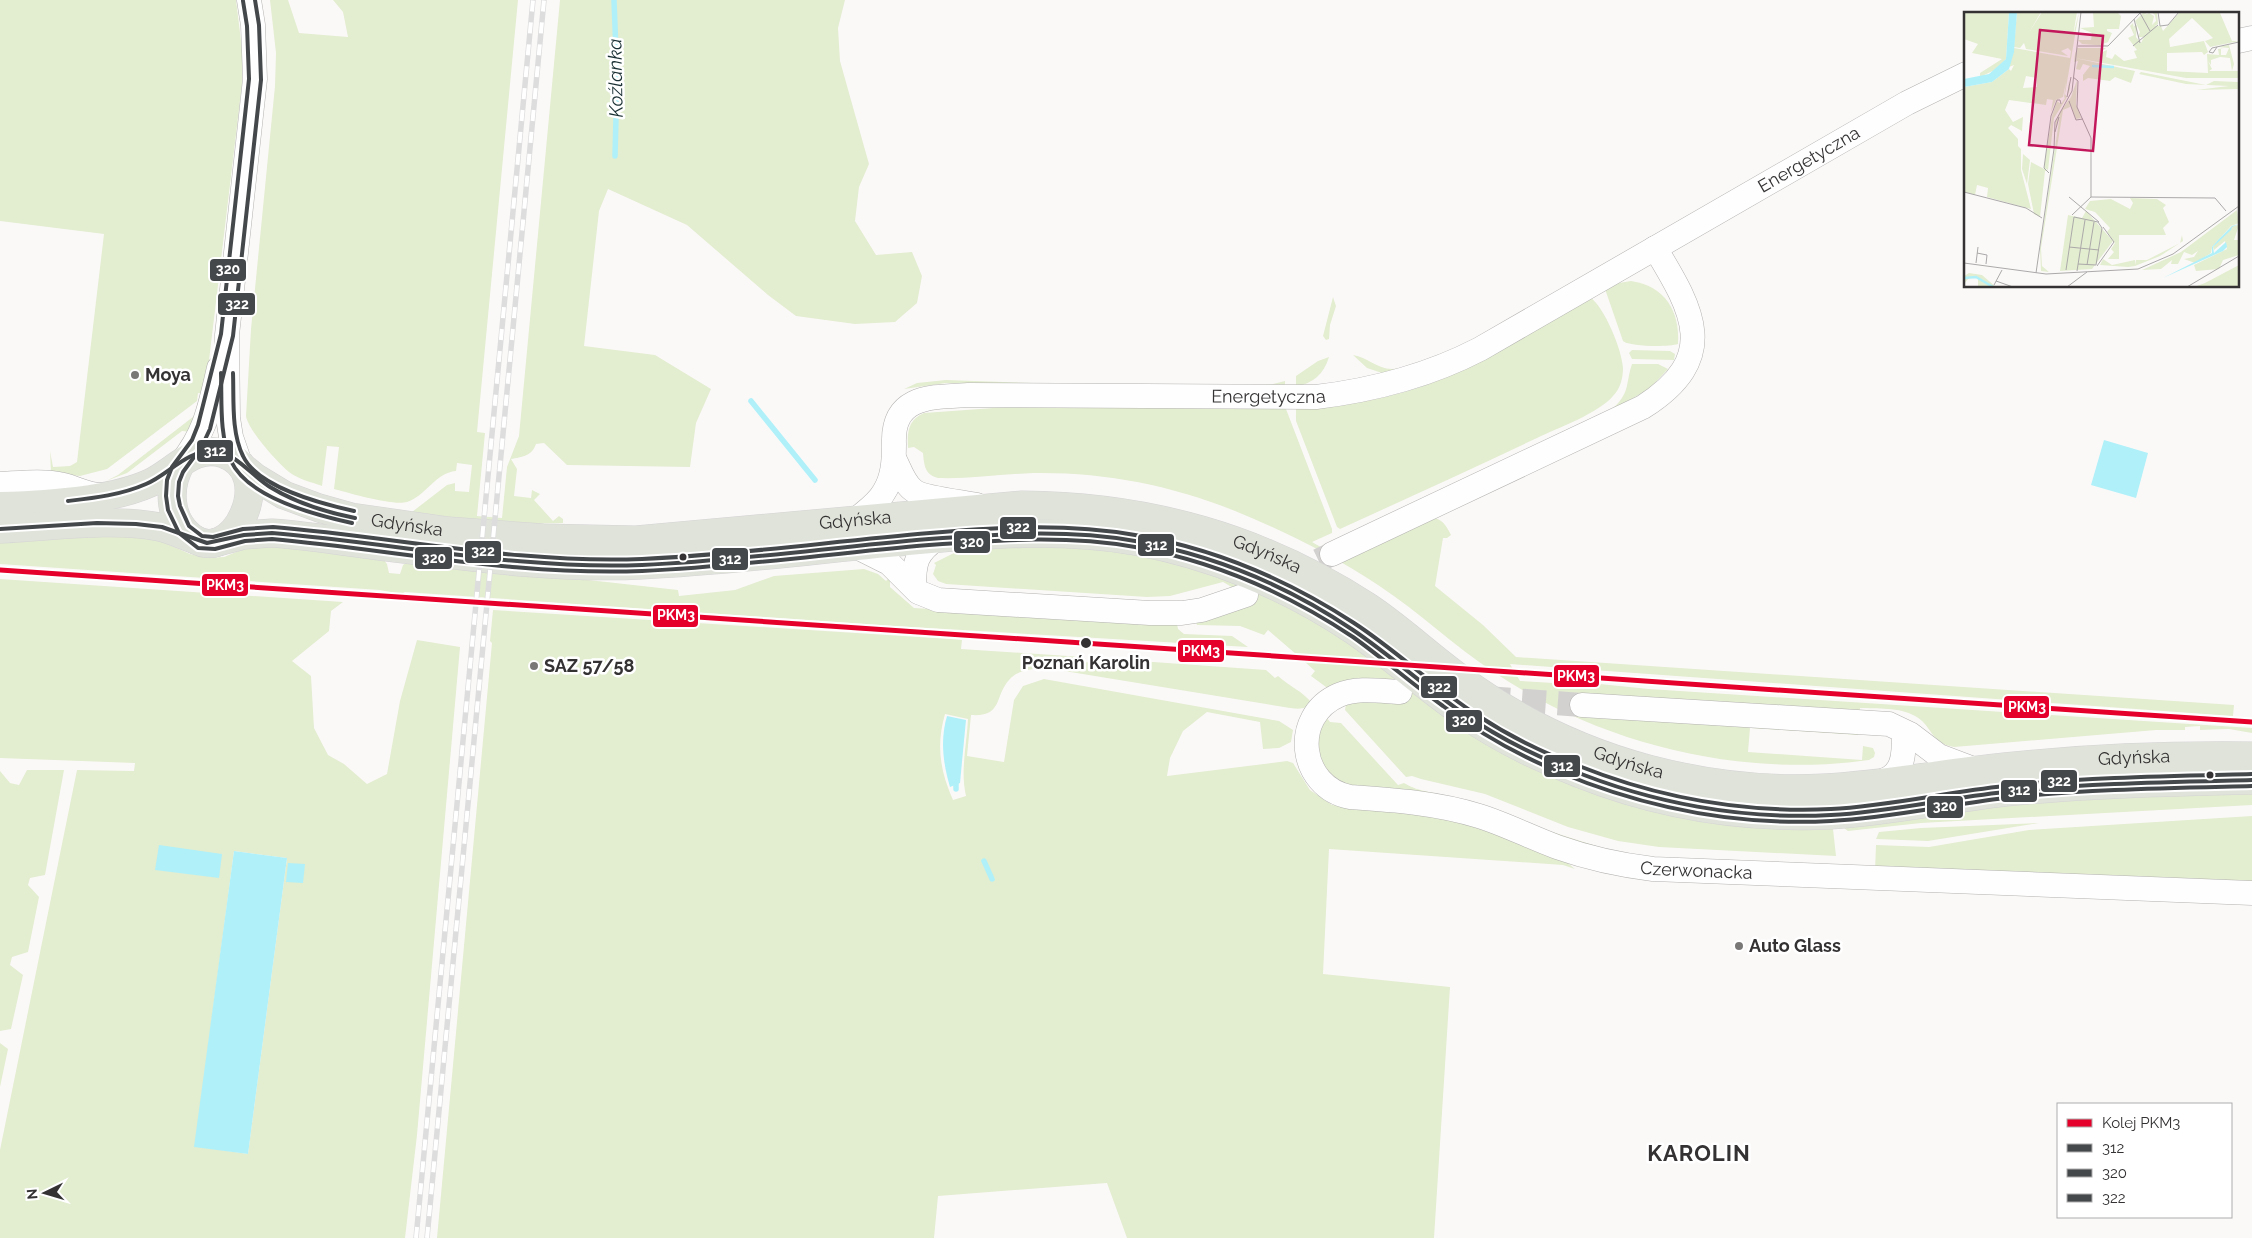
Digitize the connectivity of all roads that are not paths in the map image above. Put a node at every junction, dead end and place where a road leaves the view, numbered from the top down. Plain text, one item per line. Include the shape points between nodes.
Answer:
1 (249, 0) edge
2 (1964, 75) edge
3 (1655, 248) junction
4 (227, 335) junction
5 (895, 460) junction
6 (181, 463) junction
7 (241, 466) junction
8 (0, 484) edge
9 (102, 496) junction
10 (0, 506) edge
11 (989, 507) junction
12 (857, 519) junction
13 (0, 529) edge
14 (938, 538) junction
15 (207, 542) junction
16 (853, 546) junction
17 (1332, 554) tunnel mouth
18 (914, 587) junction
19 (1246, 595) dead end
20 (1400, 692) dead end
21 (1582, 705) tunnel mouth
22 (1904, 732) junction
23 (2252, 756) edge
24 (1976, 770) junction
25 (2252, 780) edge
26 (1879, 782) junction
27 (2252, 893) edge

1 - 4 street via 255,79
2 - 3 street, Energetyczna via 1907,103
3 - 5 street, Energetyczna via 1480,348 1403,381 1341,394 1289,398 1000,395 930,398 912,403 898,416 894,437
3 - 17 street via 1681,291 1693,325 1691,353 1673,385 1643,407
4 - 6 street via 204,427 197,443
4 - 7 street via 228,418
5 - 11 street, Energetyczna via 908,484 918,493
5 - 12 street, Energetyczna via 884,494
6 - 7 main road via 198,454 214,451 229,456
6 - 9 main road via 145,485
6 - 15 main road via 173,481 172,502 184,530
7 - 12 main road, Gdyńska via 284,495 319,508 351,517 448,531 581,540 636,540
7 - 15 main road via 249,490 247,509 227,536
8 - 9 street via 61,484
9 - 10 main road
11 - 12 main road, Gdyńska
11 - 26 main road, Gdyńska via 1064,506 1127,513 1186,525 1260,550 1316,577 1370,609 1460,679 1513,713 1571,742 1632,764 1694,780 1757,787 1821,788
13 - 15 main road via 140,525 170,530
14 - 16 main road, Gdyńska
14 - 18 street via 927,545 916,560
14 - 25 main road, Gdyńska via 1012,532 1093,535 1158,546 1220,563 1280,588 1336,618 1465,715 1534,754 1608,784 1693,806 1748,813 1828,815 2059,788
15 - 16 main road, Gdyńska via 272,533 501,560 604,566
16 - 18 street via 889,563
18 - 19 street via 921,594 938,600 1150,614 1202,610
20 - 27 street, Czerwonacka via 1346,693 1331,699 1315,715 1306,737 1306,754 1314,772 1328,788 1343,796 1415,802 1468,813 1575,853 1653,869
21 - 22 street via 1877,723 1892,725
22 - 24 street via 1939,756
22 - 26 street via 1900,768
23 - 24 main road, Gdyńska via 2088,759
24 - 26 main road, Gdyńska

